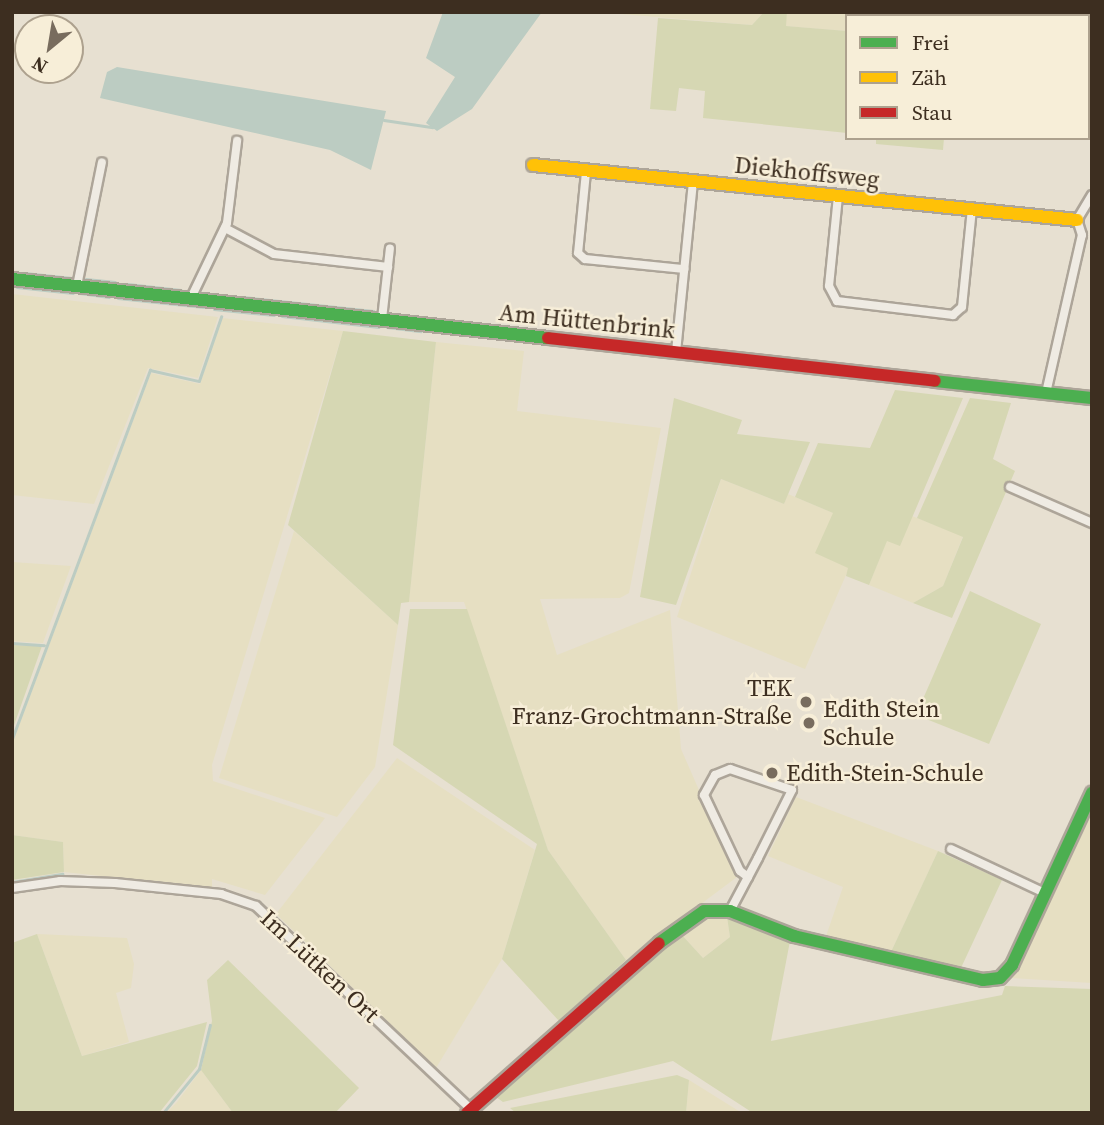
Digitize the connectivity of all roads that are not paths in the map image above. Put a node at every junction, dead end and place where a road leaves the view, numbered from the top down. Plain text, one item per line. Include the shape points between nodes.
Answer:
1 (237, 141) dead end
2 (102, 162) dead end
3 (533, 165) dead end
4 (586, 172) junction
5 (693, 182) junction
6 (1092, 195) edge
7 (838, 196) junction
8 (972, 209) junction
9 (1077, 220) junction
10 (225, 228) junction
11 (390, 248) dead end
12 (388, 267) junction
13 (684, 269) junction
14 (12, 279) edge
15 (77, 286) junction
16 (191, 298) junction
17 (383, 319) junction
18 (676, 352) junction
19 (1045, 393) junction
20 (1092, 398) edge
21 (1010, 487) dead end
22 (1092, 523) edge
23 (1092, 793) edge
24 (951, 849) dead end
25 (748, 877) junction
26 (12, 888) edge
27 (1045, 893) junction
28 (730, 911) junction
29 (469, 1111) edge

1 - 10 street
2 - 15 street
3 - 4 street, Diekhoffsweg
4 - 5 street, Diekhoffsweg
4 - 13 street via 578,253 585,259
5 - 7 street, Diekhoffsweg
5 - 13 street
6 - 9 street
7 - 8 street, Diekhoffsweg
7 - 8 street via 829,286 837,301 953,315 962,307
8 - 9 street, Diekhoffsweg
9 - 19 street via 1082,234
10 - 12 street via 274,254
10 - 16 street
11 - 12 street
12 - 17 street
13 - 18 street
14 - 15 street, Am Hüttenbrink
15 - 16 street, Am Hüttenbrink
16 - 17 street, Am Hüttenbrink
17 - 18 street, Am Hüttenbrink
18 - 19 street, Am Hüttenbrink
19 - 20 street, Am Hüttenbrink
21 - 22 street
23 - 27 street
24 - 27 street
25 - 25 street via 792,789 730,769 715,775 704,795
25 - 28 street
26 - 29 street, Im Lütken Ort via 60,881 114,883 221,894 256,906
27 - 28 street via 1012,965 991,980 794,936
28 - 29 street via 704,911 631,963

